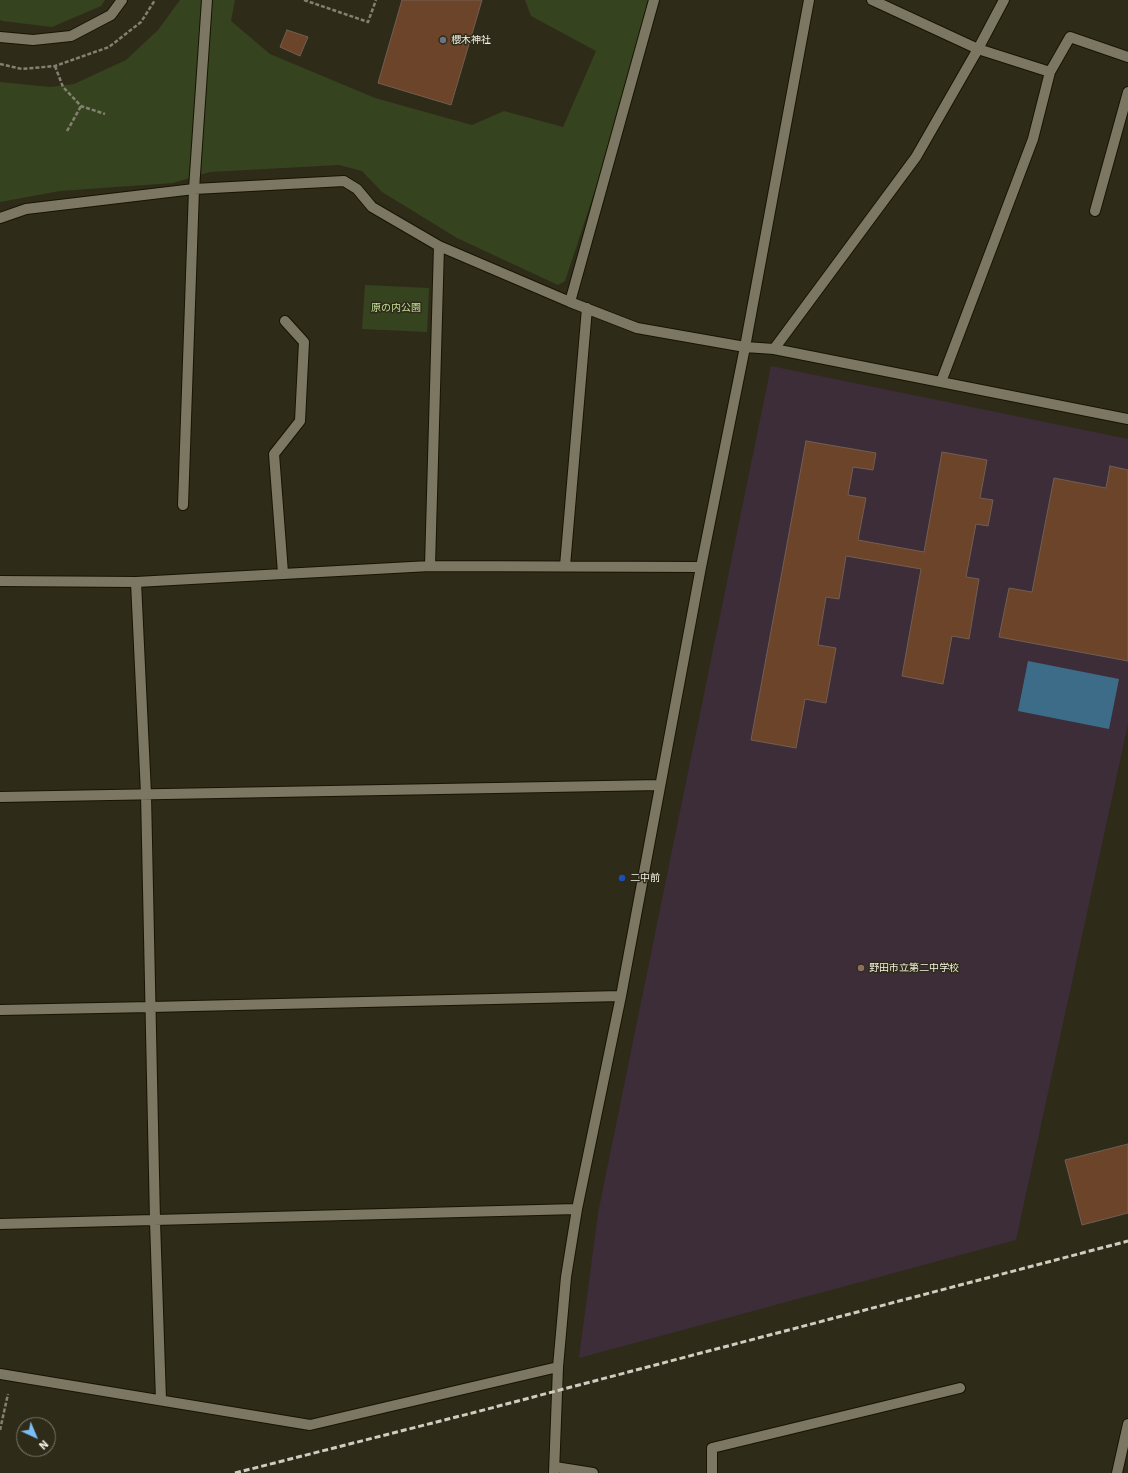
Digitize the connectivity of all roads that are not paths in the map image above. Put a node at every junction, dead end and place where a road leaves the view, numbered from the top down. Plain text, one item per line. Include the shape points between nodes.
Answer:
1 (122, 0) edge
2 (207, 0) edge
3 (654, 0) edge
4 (809, 0) edge
5 (872, 0) edge
6 (1004, 0) edge
7 (0, 37) edge
8 (978, 49) junction
9 (1128, 57) edge
10 (1050, 72) junction
11 (1128, 92) edge
12 (194, 189) junction
13 (1095, 211) dead end
14 (0, 218) edge
15 (439, 246) junction
16 (570, 302) junction
17 (586, 308) junction
18 (285, 321) dead end
19 (745, 347) junction
20 (774, 349) junction
21 (941, 382) junction
22 (1128, 419) edge
23 (183, 505) dead end
24 (430, 566) junction
25 (565, 566) junction
26 (701, 567) junction
27 (283, 573) junction
28 (0, 581) edge
29 (136, 582) junction
30 (660, 785) junction
31 (146, 794) junction
32 (0, 797) edge
33 (621, 996) junction
34 (151, 1007) junction
35 (0, 1010) edge
36 (577, 1209) junction
37 (155, 1221) junction
38 (0, 1224) edge
39 (558, 1367) junction
40 (0, 1374) edge
41 (960, 1388) dead end
42 (161, 1400) junction
43 (1128, 1424) edge
44 (554, 1470) edge
45 (593, 1473) edge
46 (712, 1473) edge
47 (1117, 1473) edge

1 - 7 street via 111,15 71,36 33,40
2 - 12 street
3 - 16 street
4 - 19 street
5 - 8 street
6 - 8 street
8 - 10 street
8 - 20 street via 916,157
9 - 10 street via 1070,37
10 - 21 street via 1033,139
11 - 13 street
12 - 14 street via 26,209
12 - 15 street via 344,181 357,188 372,207
12 - 23 street
15 - 16 street
15 - 24 street
16 - 17 street
17 - 19 street via 637,328
17 - 25 street
18 - 27 street via 304,342 300,421 274,454
19 - 20 street
19 - 26 street
20 - 21 street
21 - 22 street
24 - 25 street
24 - 27 street
25 - 26 street
26 - 30 street
27 - 29 street
28 - 29 street
29 - 31 street
30 - 31 street
30 - 33 street
31 - 32 street
31 - 34 street
33 - 34 street
33 - 36 street
34 - 35 street
34 - 37 street
36 - 37 street
36 - 39 street via 566,1277
37 - 38 street
37 - 42 street
39 - 42 street via 310,1425
39 - 44 street
40 - 42 street
41 - 46 street via 712,1448
43 - 47 street
44 - 45 street

